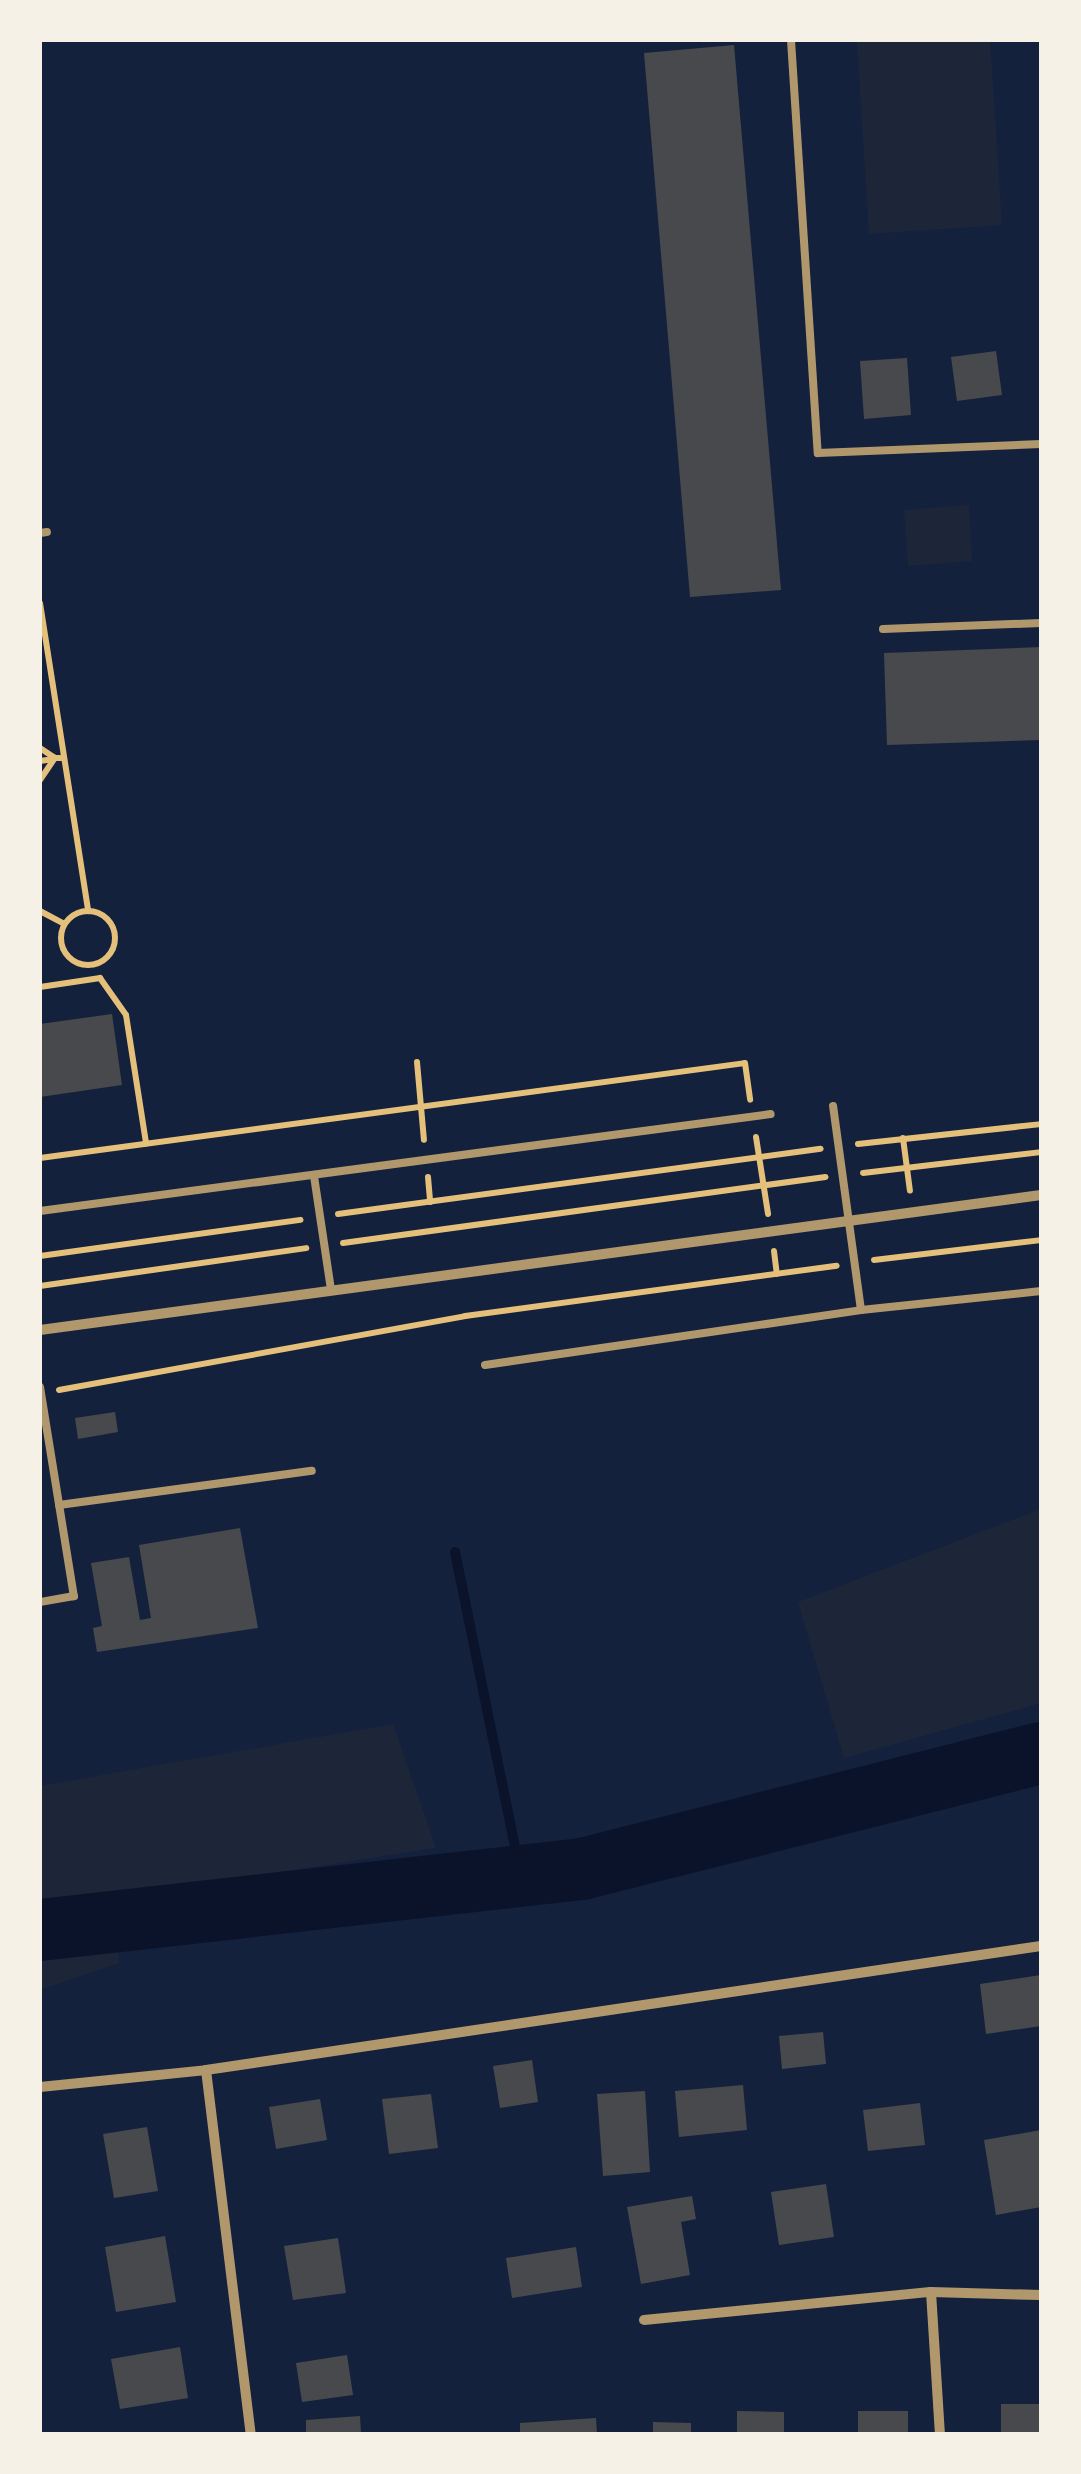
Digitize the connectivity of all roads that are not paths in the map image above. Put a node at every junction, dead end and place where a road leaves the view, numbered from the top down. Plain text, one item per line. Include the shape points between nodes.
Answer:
1 (791, 40) edge
2 (1041, 444) edge
3 (1041, 623) edge
4 (883, 630) dead end
5 (833, 1106) dead end
6 (770, 1114) dead end
7 (314, 1176) junction
8 (1041, 1195) edge
9 (40, 1211) edge
10 (848, 1220) junction
11 (331, 1290) junction
12 (1041, 1291) edge
13 (860, 1310) junction
14 (40, 1330) edge
15 (485, 1365) dead end
16 (40, 1390) edge
17 (312, 1471) dead end
18 (59, 1504) junction
19 (40, 1602) edge
20 (1041, 1946) edge
21 (206, 2070) junction
22 (40, 2086) edge
23 (931, 2292) junction
24 (1041, 2294) edge
25 (644, 2320) dead end
26 (252, 2434) edge
27 (940, 2434) edge

1 - 2 lane via 818,454
3 - 4 lane
5 - 10 lane
6 - 7 lane
7 - 9 lane
7 - 11 lane
8 - 10 street
10 - 11 street
10 - 13 lane
11 - 14 street
12 - 13 lane
13 - 15 lane
16 - 18 lane
17 - 18 lane
18 - 19 lane via 74,1596
20 - 21 street
21 - 22 street
21 - 26 street
23 - 24 street
23 - 25 street
23 - 27 street

